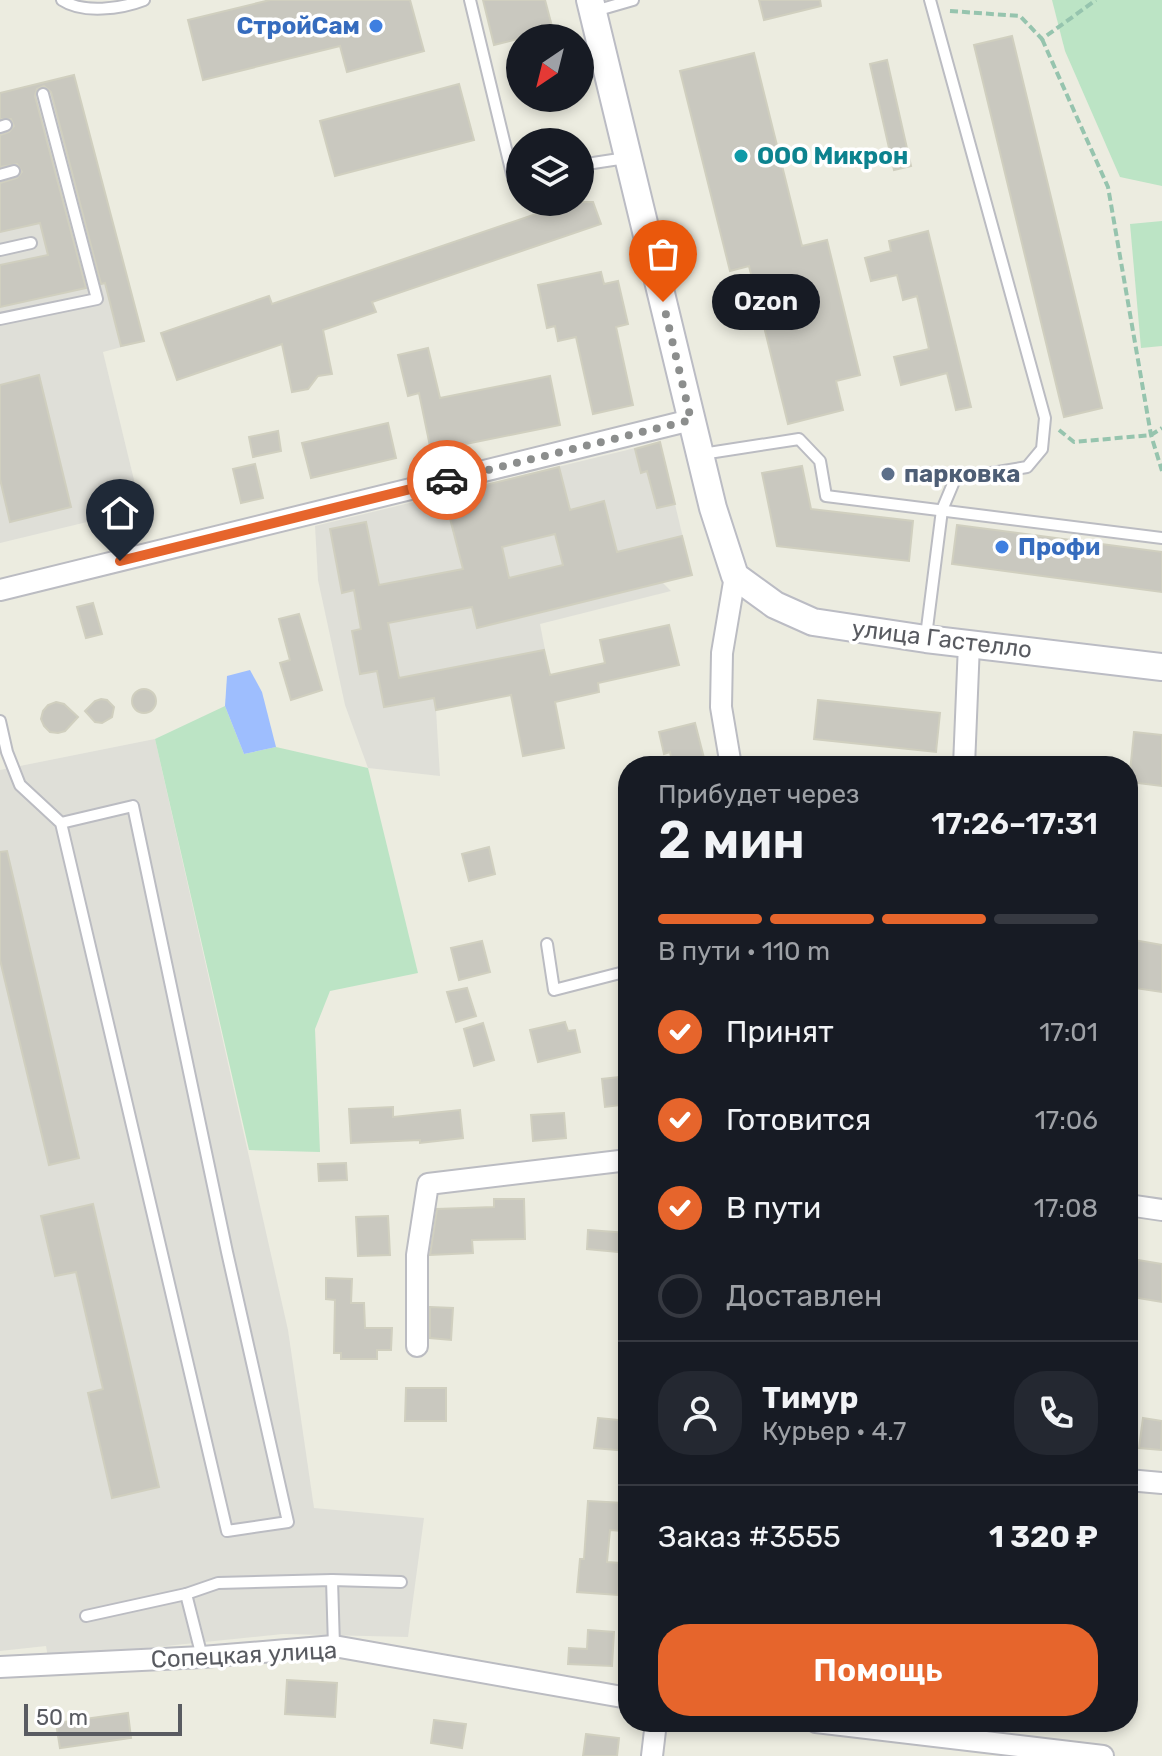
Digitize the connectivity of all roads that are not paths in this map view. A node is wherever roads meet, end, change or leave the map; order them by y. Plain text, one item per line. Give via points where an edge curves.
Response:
1 (62, 0) edge
2 (144, 0) edge
3 (470, 0) edge
4 (633, 0) edge
5 (932, 5) edge
6 (591, 6) edge
7 (43, 94) dead end
8 (506, 149) edge
9 (628, 158) junction
10 (594, 163) edge
11 (14, 171) dead end
12 (0, 175) edge
13 (31, 243) dead end
14 (0, 250) edge
15 (0, 319) edge
16 (691, 420) junction
17 (700, 454) junction
18 (942, 510) junction
19 (1162, 538) edge
20 (735, 576) junction
21 (0, 590) edge
22 (926, 639) junction
23 (969, 644) junction
24 (1162, 667) edge
25 (0, 721) edge
26 (729, 756) edge
27 (964, 756) edge
28 (61, 823) junction
29 (547, 944) dead end
30 (618, 974) edge
31 (618, 1161) edge
32 (1138, 1206) edge
33 (1162, 1210) edge
34 (417, 1346) dead end
35 (1138, 1481) edge
36 (1162, 1483) edge
37 (332, 1580) junction
38 (401, 1582) dead end
39 (186, 1594) junction
40 (86, 1616) dead end
41 (334, 1646) junction
42 (202, 1657) junction
43 (0, 1667) edge
44 (618, 1696) edge
45 (655, 1732) edge
46 (978, 1732) edge
47 (652, 1756) edge
48 (1101, 1756) edge

1 - 2 lane via 72,7 126,7
3 - 8 lane
4 - 6 lane
5 - 18 lane via 1045,418 1042,449 1027,467 955,479
6 - 9 main road
7 - 15 lane via 97,299
9 - 10 lane
9 - 16 main road
11 - 12 lane
13 - 14 lane
16 - 17 main road
16 - 21 street
17 - 18 lane via 799,439 820,461 826,496
17 - 20 main road
18 - 19 lane
18 - 22 lane
20 - 22 main road, улица Гастелло via 775,605 813,622
20 - 26 street via 722,653 721,707
22 - 23 main road, улица Гастелло
23 - 24 main road, улица Гастелло
23 - 27 street
25 - 28 lane via 20,785
28 - 28 lane via 227,1531 288,1522 133,806
29 - 30 lane via 554,990
31 - 34 street via 428,1184 417,1255
32 - 33 street
35 - 36 street
37 - 38 lane
37 - 39 lane via 218,1583
37 - 41 lane
39 - 40 lane
39 - 42 lane
41 - 42 street, Сопецкая улица
41 - 44 street, Сопецкая улица
42 - 43 street, Сопецкая улица
45 - 47 street
46 - 48 street

